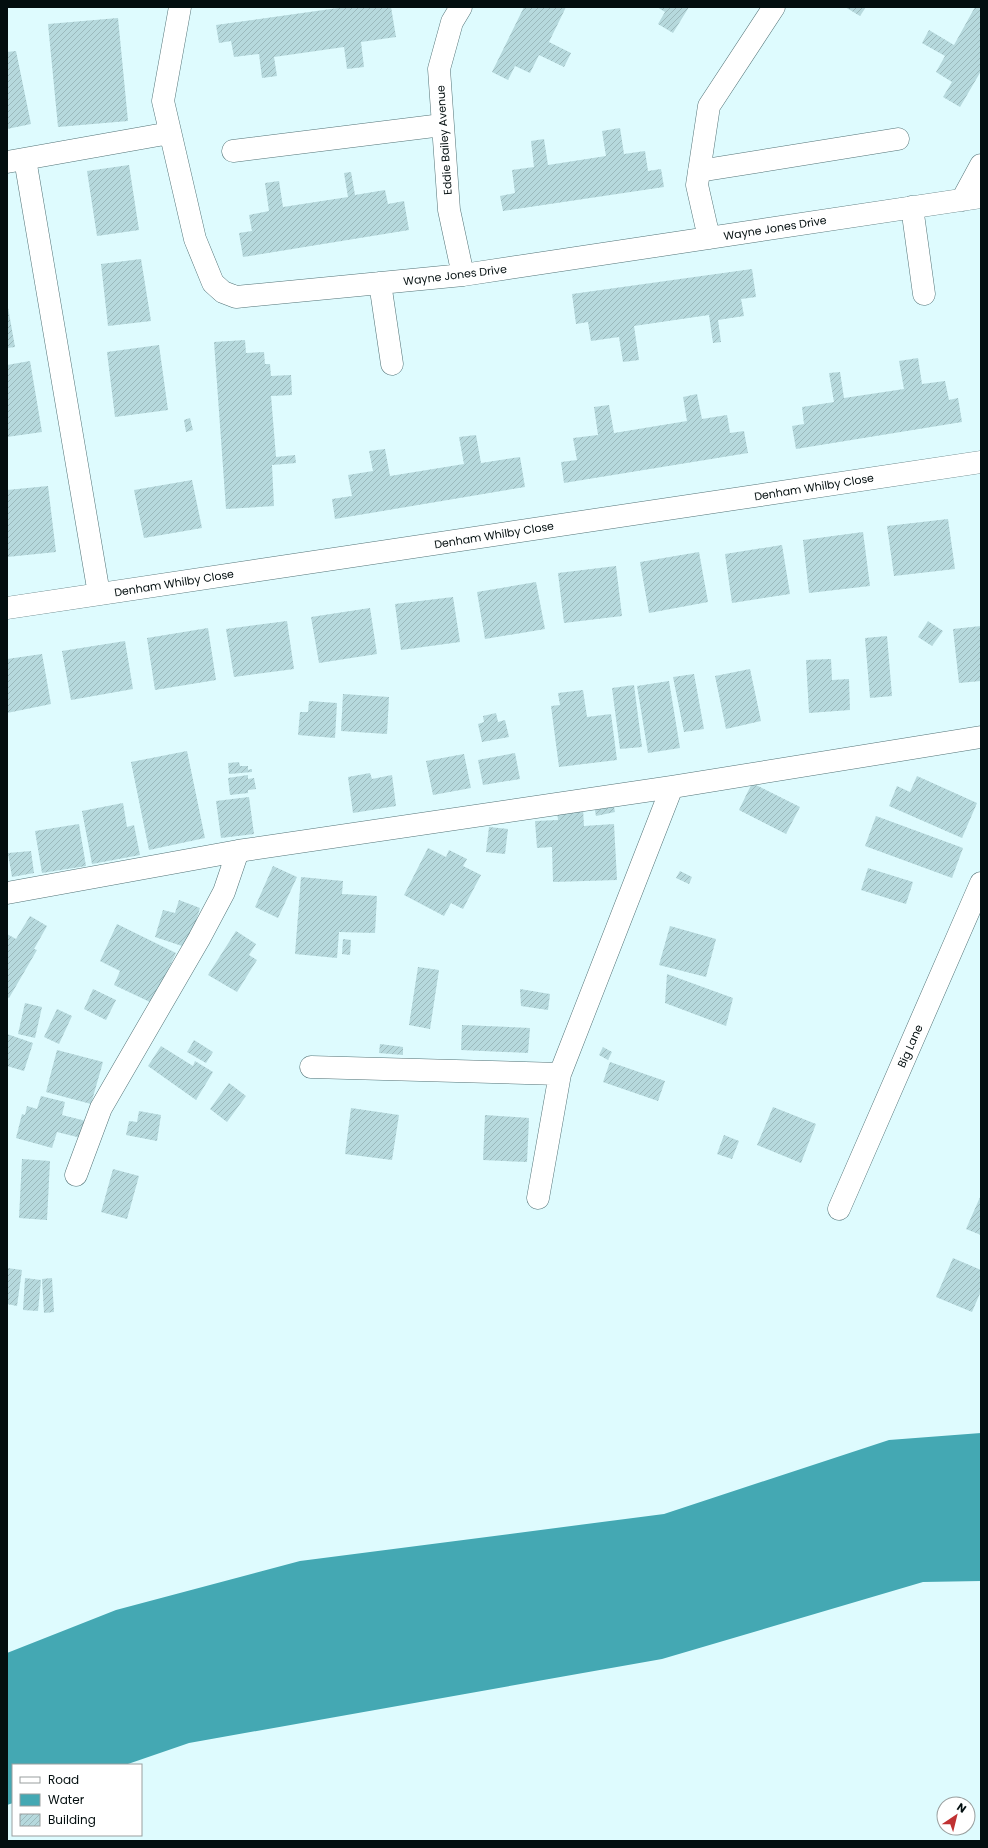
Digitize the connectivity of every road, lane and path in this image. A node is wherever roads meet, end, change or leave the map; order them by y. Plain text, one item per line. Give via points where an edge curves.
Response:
1 (180, 7) edge
2 (461, 7) edge
3 (774, 7) edge
4 (442, 125) junction
5 (170, 133) junction
6 (898, 140) dead end
7 (233, 151) dead end
8 (16, 160) edge
9 (981, 165) edge
10 (699, 171) junction
11 (971, 198) edge
12 (912, 207) junction
13 (708, 238) junction
14 (463, 275) junction
15 (380, 283) junction
16 (924, 294) dead end
17 (392, 364) dead end
18 (981, 462) edge
19 (99, 594) junction
20 (7, 608) edge
21 (981, 737) edge
22 (672, 787) junction
23 (238, 851) junction
24 (981, 883) edge
25 (7, 893) edge
26 (310, 1067) dead end
27 (560, 1074) junction
28 (76, 1175) dead end
29 (538, 1198) dead end
30 (839, 1209) dead end

1 - 5 street, Wayne Jones Drive via 163,101
2 - 4 street, Eddie Bailey Avenue via 452,22 439,69
3 - 10 street via 709,106
4 - 7 street
4 - 14 street, Eddie Bailey Avenue via 449,210
5 - 8 street
5 - 15 street, Wayne Jones Drive via 195,239 214,283 223,292 236,297
6 - 10 street
8 - 19 street
9 - 11 street
10 - 13 street via 697,185
11 - 12 street, Wayne Jones Drive
12 - 13 street, Wayne Jones Drive
12 - 16 street
13 - 14 street, Wayne Jones Drive
14 - 15 street, Wayne Jones Drive
15 - 17 street
18 - 19 street, Denham Whilby Close
19 - 20 street, Denham Whilby Close
21 - 22 street
22 - 23 street
22 - 27 street
23 - 25 street
23 - 28 street via 224,892 200,939 101,1108
24 - 30 street, Big Lane
26 - 27 street
27 - 29 street

